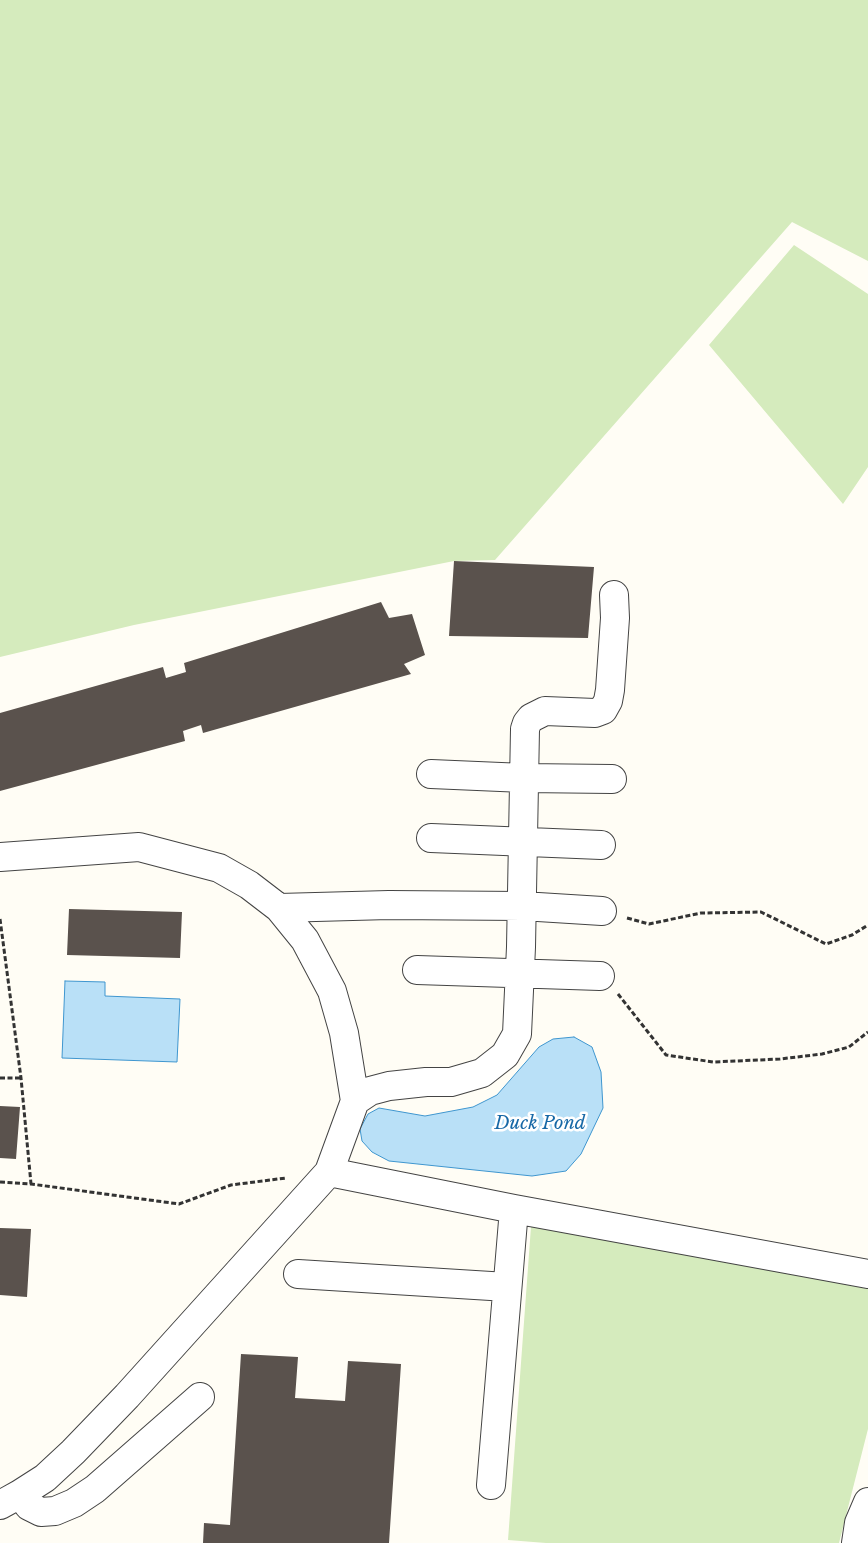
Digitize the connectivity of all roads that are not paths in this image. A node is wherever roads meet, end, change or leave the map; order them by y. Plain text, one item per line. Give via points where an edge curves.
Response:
1 (614, 595) dead end
2 (431, 774) dead end
3 (524, 778) junction
4 (612, 779) dead end
5 (432, 838) dead end
6 (523, 841) junction
7 (601, 845) dead end
8 (0, 857) edge
9 (522, 906) junction
10 (279, 908) junction
11 (602, 911) road end
12 (417, 970) dead end
13 (520, 972) junction
14 (600, 976) road end
15 (355, 1101) junction
16 (329, 1172) junction
17 (514, 1210) junction
18 (298, 1274) dead end
19 (868, 1274) edge
20 (507, 1287) junction
21 (200, 1396) dead end
22 (491, 1485) dead end
23 (10, 1500) edge
24 (868, 1502) edge
25 (856, 1543) edge

1 - 3 lane via 608,701 602,710 595,713 546,711 531,718 525,729
2 - 3 lane
3 - 4 lane
3 - 6 lane
5 - 6 lane
6 - 7 lane
6 - 9 lane
8 - 10 lane via 139,847 219,868
9 - 10 lane
9 - 11 lane
9 - 13 lane
10 - 15 lane via 305,940 332,991 344,1033
12 - 13 lane
13 - 14 lane
13 - 15 lane via 517,1034 506,1055 482,1073 451,1082 389,1086 370,1091
15 - 16 lane
16 - 17 lane
16 - 23 lane via 93,1431 45,1478
17 - 19 lane
17 - 20 lane
18 - 20 lane
20 - 22 lane
21 - 23 lane via 95,1489 74,1503 55,1511 41,1512
24 - 25 lane via 859,1523

